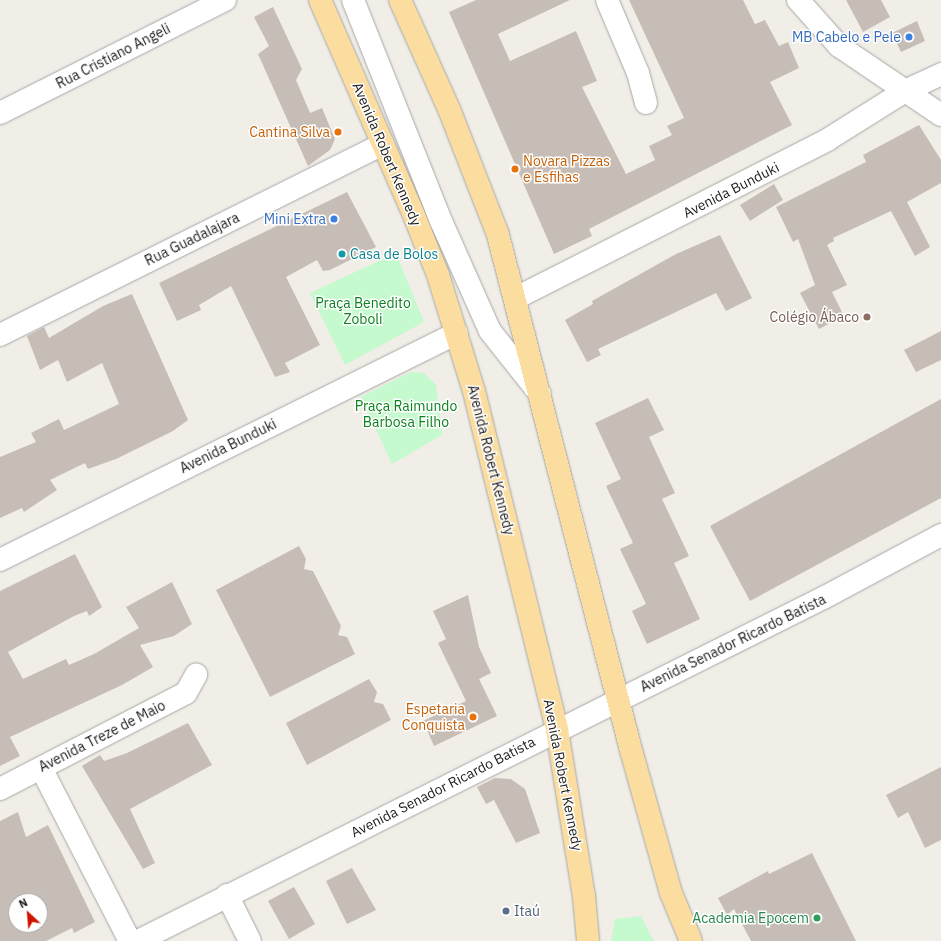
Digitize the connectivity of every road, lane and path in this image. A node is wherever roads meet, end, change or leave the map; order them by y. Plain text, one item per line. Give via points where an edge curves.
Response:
1 (225, 0) edge
2 (320, 0) edge
3 (353, 0) edge
4 (400, 0) edge
5 (607, 0) edge
6 (798, 0) edge
7 (198, 6) edge
8 (941, 74) edge
9 (905, 91) junction
10 (646, 102) dead end
11 (0, 113) edge
12 (941, 115) edge
13 (383, 144) junction
14 (516, 298) junction
15 (457, 333) junction
16 (0, 334) edge
17 (542, 397) junction
18 (941, 535) edge
19 (0, 560) edge
20 (196, 675) dead end
21 (620, 698) junction
22 (557, 730) junction
23 (41, 768) junction
24 (0, 789) edge
25 (227, 896) junction
26 (130, 941) edge
27 (138, 941) edge
28 (250, 941) edge
29 (588, 941) edge
30 (691, 941) edge

1 - 7 street, Rua Cristiano Angeli
2 - 13 main road, Avenida Robert Kennedy
3 - 17 street, Avenida Robert Kennedy via 441,221 490,331
4 - 14 main road, Avenida Robert Kennedy via 449,109 498,235
5 - 10 street via 638,73
6 - 9 street via 839,46
7 - 11 street, Rua Cristiano Angeli
8 - 9 street, Avenida Bunduki
9 - 12 street
9 - 14 street, Avenida Bunduki via 827,140
13 - 15 main road, Avenida Robert Kennedy via 438,275
13 - 16 street, Rua Guadalajara
14 - 17 main road, Avenida Robert Kennedy
15 - 19 street, Avenida Bunduki
15 - 22 main road, Avenida Robert Kennedy via 487,438
17 - 21 main road, Avenida Robert Kennedy
18 - 21 street, Avenida Senador Ricardo Batista
20 - 23 street, Avenida Treze de Maio via 186,693
21 - 22 street, Avenida Senador Ricardo Batista
21 - 30 main road, Avenida Robert Kennedy via 669,886
22 - 25 street, Avenida Senador Ricardo Batista
22 - 29 main road, Avenida Robert Kennedy via 583,888
23 - 24 street, Avenida Treze de Maio
23 - 26 street
25 - 27 street, Avenida Senador Ricardo Batista
25 - 28 street

